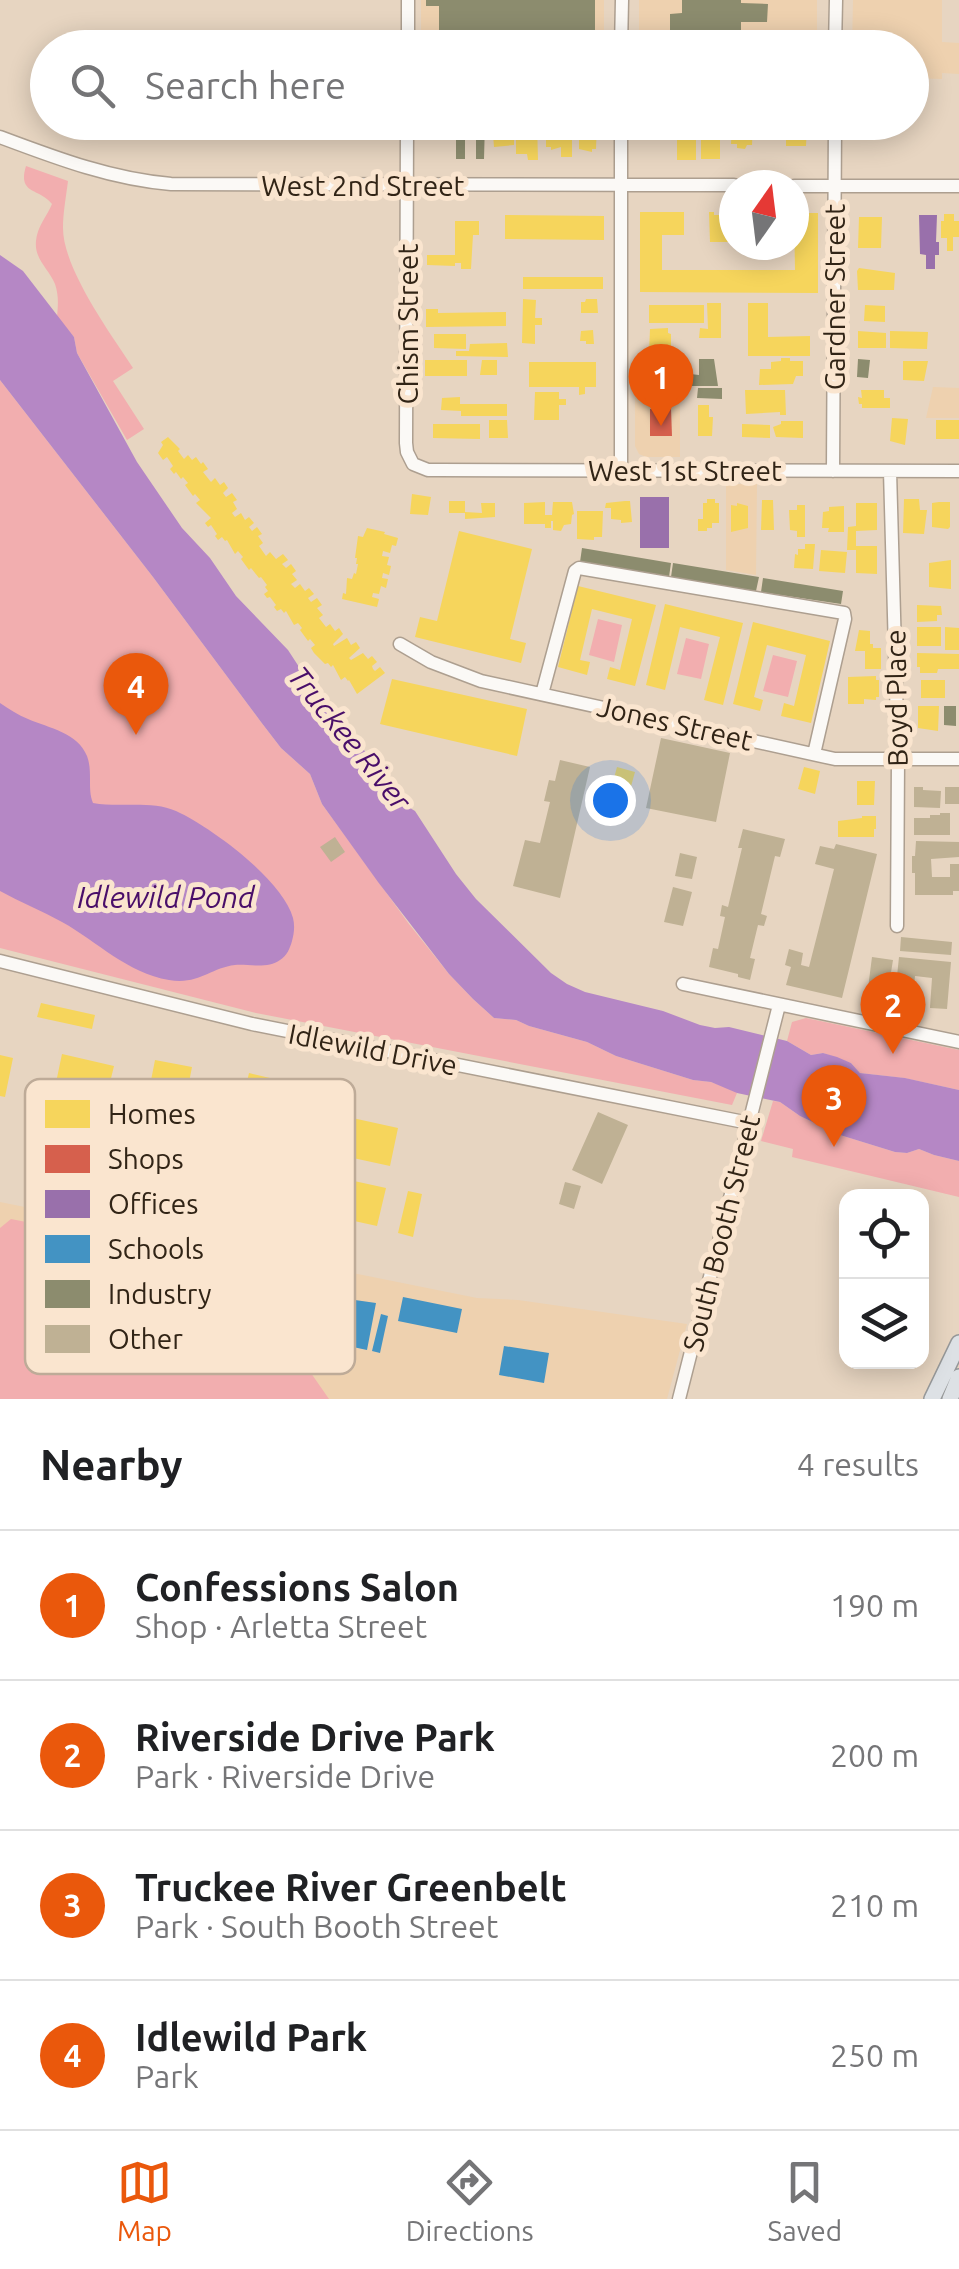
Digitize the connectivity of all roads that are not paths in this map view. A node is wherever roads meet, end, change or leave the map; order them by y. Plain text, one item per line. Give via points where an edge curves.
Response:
1 (408, 0) edge
2 (622, 0) edge
3 (836, 0) edge
4 (408, 30) edge
5 (621, 30) edge
6 (835, 30) edge
7 (0, 136) edge
8 (408, 140) edge
9 (621, 140) edge
10 (835, 140) edge
11 (408, 184) junction
12 (622, 185) junction
13 (719, 185) edge
14 (809, 186) edge
15 (834, 186) junction
16 (959, 186) edge
17 (413, 464) joint
18 (621, 470) junction
19 (833, 471) junction
20 (890, 471) junction
21 (959, 471) edge
22 (400, 644) dead end
23 (542, 694) junction
24 (814, 754) junction
25 (898, 760) junction
26 (959, 760) edge
27 (898, 926) dead end
28 (0, 961) edge
29 (683, 984) dead end
30 (778, 1012) junction
31 (959, 1042) edge
32 (750, 1117) junction
33 (959, 1342) edge
34 (959, 1377) edge
35 (678, 1399) edge
36 (932, 1399) edge
37 (950, 1399) edge

1 - 4 street
2 - 5 street
3 - 6 street
7 - 11 street, West 2nd Street via 148,182
8 - 11 street, Chism Street
9 - 12 street
10 - 15 street, Gardner Street
11 - 12 street, West 2nd Street
11 - 17 street, Chism Street via 406,443
12 - 13 street, West 2nd Street
12 - 18 street
14 - 15 street
15 - 16 street
15 - 19 street, Gardner Street
17 - 18 street, West 1st Street via 428,470
18 - 19 street, West 1st Street
19 - 20 street, West 1st Street
20 - 21 street, West 1st Street
20 - 25 street, Boyd Place
22 - 23 street, Jones Street via 457,673
23 - 24 street, Jones Street
23 - 24 street via 578,568 844,613
24 - 25 street, Jones Street
25 - 26 street, Jones Street
25 - 27 street, Boyd Place
28 - 32 street, Idlewild Drive via 224,1018
29 - 30 street
30 - 31 street
30 - 32 street, South Booth Street
32 - 35 street, South Booth Street
33 - 36 main road
34 - 37 main road

